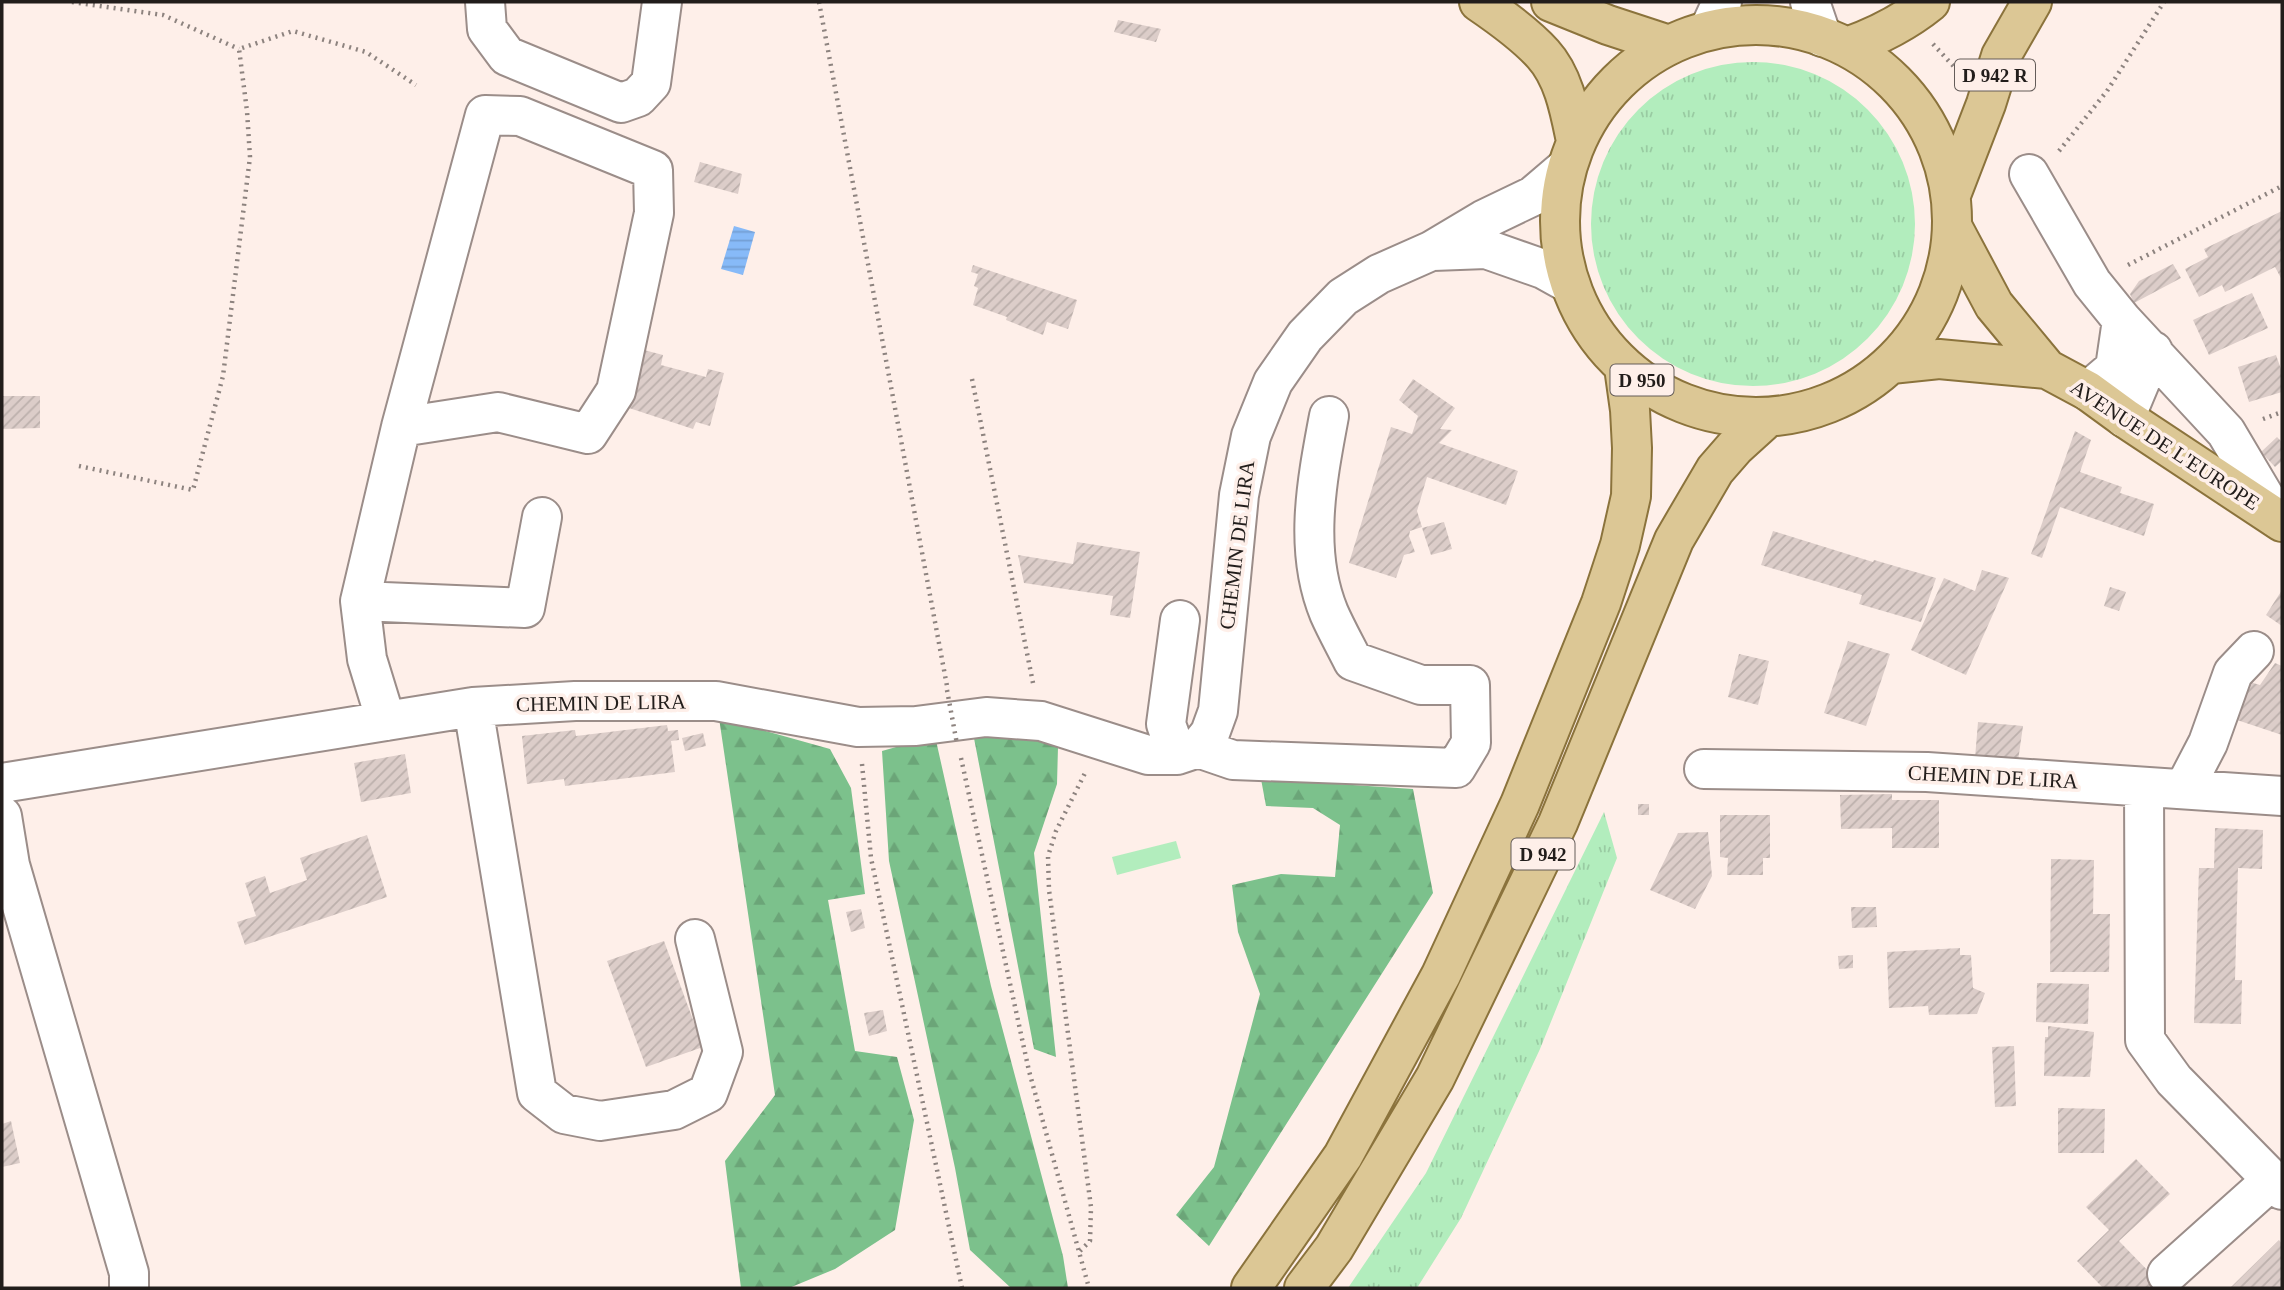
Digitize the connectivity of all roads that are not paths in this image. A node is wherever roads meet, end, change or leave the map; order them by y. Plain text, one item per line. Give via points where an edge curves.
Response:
1 (485, 2) edge
2 (662, 2) edge
3 (1479, 2) edge
4 (1551, 2) edge
5 (1930, 2) edge
6 (2032, 2) edge
7 (1716, 16) edge
8 (1826, 29) edge
9 (1669, 45) junction
10 (1572, 154) junction
11 (2034, 181) road end
12 (1952, 211) junction
13 (1431, 251) junction
14 (1570, 284) junction
15 (2122, 320) junction
16 (2153, 351) junction
17 (1891, 364) junction
18 (1624, 367) junction
19 (2047, 369) junction
20 (2088, 391) junction
21 (1329, 416) dead end
22 (1768, 417) junction
23 (2125, 418) junction
24 (401, 427) junction
25 (542, 517) dead end
26 (2279, 520) edge
27 (360, 601) junction
28 (1180, 620) dead end
29 (2254, 651) dead end
30 (473, 707) junction
31 (386, 722) junction
32 (1187, 751) junction
33 (1704, 769) dead end
34 (2, 783) edge
35 (2144, 787) junction
36 (2184, 789) junction
37 (2282, 796) edge
38 (2, 816) edge
39 (695, 939) dead end
40 (2277, 1185) edge
41 (2167, 1274) dead end
42 (129, 1288) edge
43 (1251, 1288) edge
44 (1304, 1288) edge

1 - 2 street via 487,29 508,56 621,103 638,97 650,83
3 - 10 main road, D 950 via 1544,55 1567,101
4 - 9 main road
5 - 8 main road via 1878,36
6 - 12 main road, D 942 R via 2001,56
7 - 8 main road, D 950 via 1747,26
7 - 9 main road, D 950
8 - 12 main road, D 950 via 1879,68 1927,124 1942,159
9 - 10 main road, D 950 via 1631,70 1600,102
10 - 13 street via 1533,196
10 - 14 main road, D 950 via 1560,206 1561,246
11 - 15 street via 2092,283
12 - 17 main road, D 950 via 1944,278 1923,324
12 - 19 main road, AVENUE DE L'EUROPE via 1972,268 1994,305
13 - 14 street via 1486,249
13 - 32 street, CHEMIN DE LIRA via 1379,274 1343,297 1305,336 1273,382 1251,436 1240,495 1218,711 1210,733
14 - 18 main road, D 950 via 1601,343
15 - 16 street
15 - 20 street via 2115,368
16 - 23 street
16 - 26 street via 2226,432
17 - 19 main road, AVENUE DE L'EUROPE via 1939,359
17 - 22 main road, D 950 via 1854,391 1813,409
18 - 22 main road, D 950 via 1656,390 1691,406 1729,415
18 - 43 main road, D 942 via 1632,449 1630,496 1620,545 1520,804 1441,975 1343,1156
19 - 20 main road, AVENUE DE L'EUROPE
20 - 23 main road, AVENUE DE L'EUROPE
21 - 32 street, CHEMIN DE LIRA via 1315,493 1315,557 1328,611 1353,661 1421,685 1470,685 1471,743 1456,768 1233,760
22 - 44 main road, D 942 via 1715,470 1674,541 1558,824 1435,1078 1334,1248
23 - 26 main road, AVENUE DE L'EUROPE
24 - 24 street via 498,412 588,433 616,391 654,213 653,170 520,116 485,115
24 - 27 street
25 - 27 street via 524,608
27 - 31 street via 367,659
28 - 32 street via 1166,724
29 - 36 street via 2233,673 2208,743
30 - 31 street, CHEMIN DE LIRA
30 - 32 street, CHEMIN DE LIRA via 716,701 858,727 916,726 986,717 1041,722 1148,755
30 - 39 street via 537,1093 564,1114 600,1121 674,1110 708,1093 723,1052
31 - 34 street, CHEMIN DE LIRA
33 - 35 street, CHEMIN DE LIRA via 1927,772
35 - 36 street, CHEMIN DE LIRA
35 - 40 street via 2145,1040 2174,1080
36 - 37 street, CHEMIN DE LIRA
38 - 42 street via 10,864 129,1273
40 - 41 street

